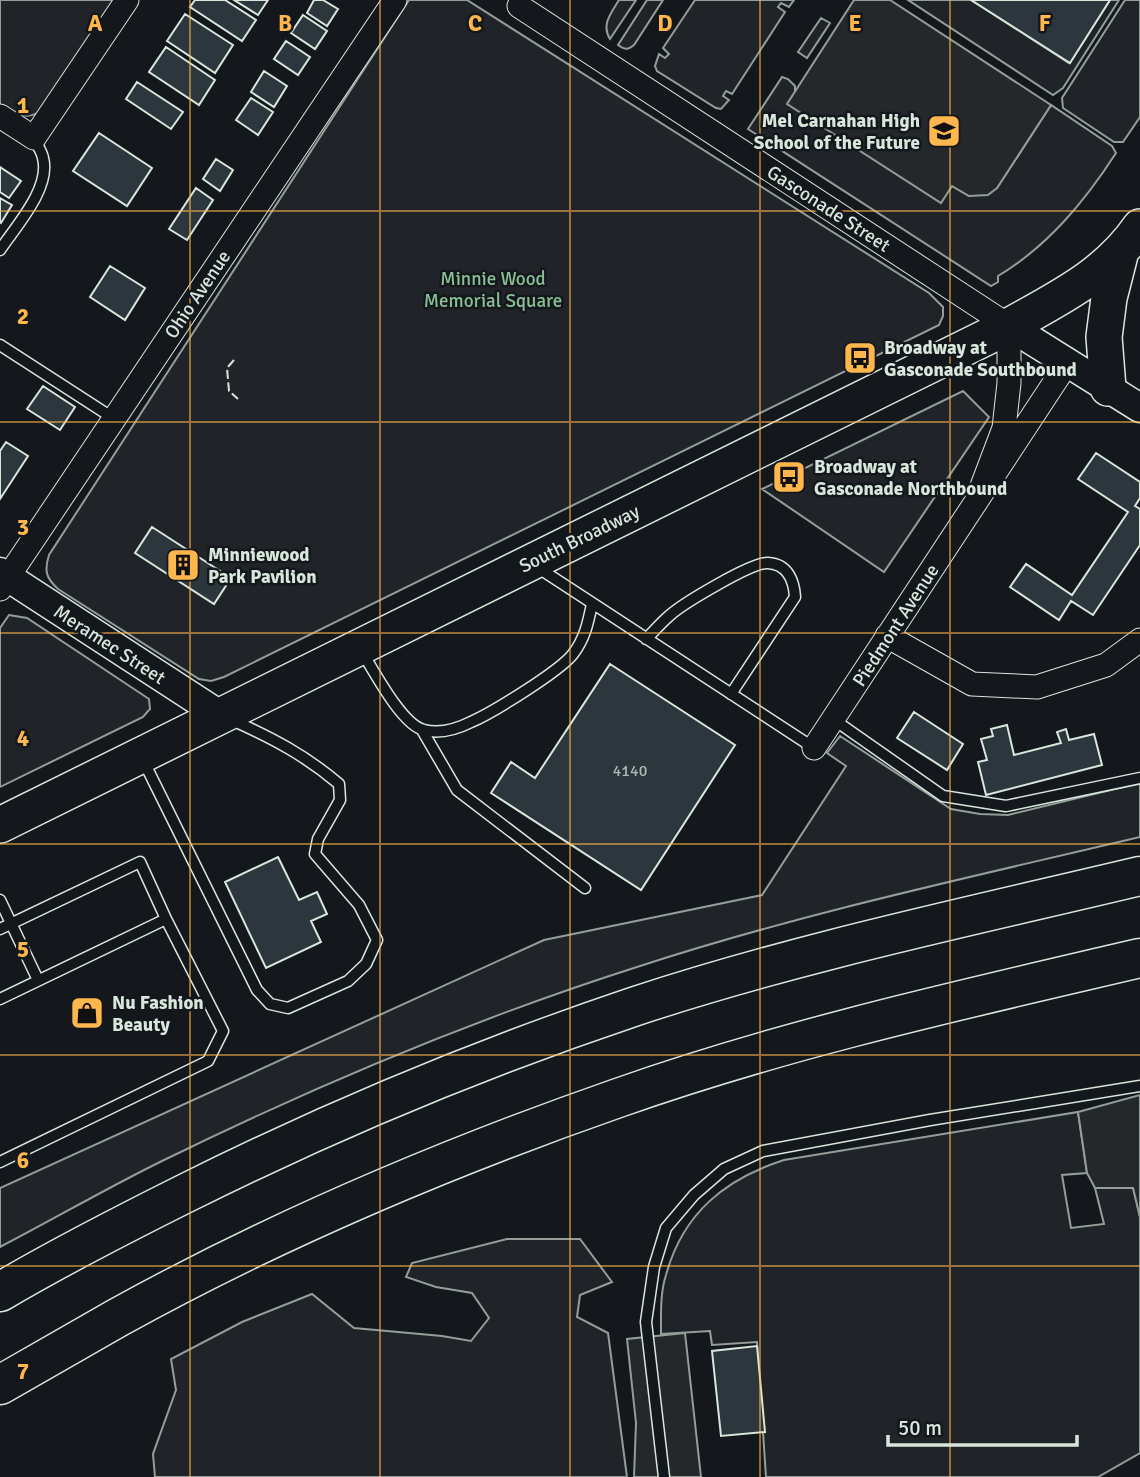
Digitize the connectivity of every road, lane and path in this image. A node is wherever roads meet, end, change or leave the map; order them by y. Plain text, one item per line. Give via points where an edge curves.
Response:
1 (127, 0) edge
2 (395, 0) edge
3 (519, 6) dead end
4 (0, 116) edge
5 (34, 138) junction
6 (1131, 239) edge
7 (0, 250) edge
8 (1009, 326) junction
9 (0, 345) edge
10 (1068, 362) junction
11 (1108, 388) junction
12 (1140, 408) edge
13 (113, 418) junction
14 (976, 502) junction
15 (529, 562) junction
16 (3, 580) edge
17 (592, 604) junction
18 (887, 636) junction
19 (646, 639) junction
20 (1140, 640) edge
21 (359, 646) junction
22 (731, 694) junction
23 (220, 715) junction
24 (833, 719) junction
25 (422, 730) junction
26 (814, 748) joint
27 (140, 755) junction
28 (1140, 778) edge
29 (0, 825) edge
30 (1140, 876) edge
31 (585, 888) dead end
32 (0, 900) edge
33 (166, 919) junction
34 (11, 923) junction
35 (0, 929) edge
36 (1140, 958) edge
37 (38, 981) junction
38 (0, 999) edge
39 (1140, 1086) edge
40 (0, 1162) edge
41 (0, 1292) edge
42 (0, 1385) edge
43 (664, 1477) edge

1 - 5 street
2 - 13 street, Ohio Avenue
3 - 8 street, Gasconade Street
4 - 5 street
5 - 7 lane via 43,159 41,188
6 - 8 main road, South Broadway via 1082,284
6 - 11 main road via 1109,298 1104,337
8 - 10 street, Gasconade Street
8 - 14 street, Piedmont Avenue via 1004,428
8 - 15 main road, South Broadway
9 - 13 lane
10 - 11 street, Gasconade Street
10 - 14 street, Piedmont Avenue
11 - 12 street, Gasconade Street
13 - 16 street, Ohio Avenue
14 - 18 street, Piedmont Avenue
15 - 17 lane
15 - 21 main road, South Broadway
16 - 23 street, Meramec Street
17 - 19 lane
17 - 25 lane via 584,638 571,657 549,674 472,722 449,730
18 - 20 street via 972,684 1037,687 1106,665
18 - 24 street, Piedmont Avenue
19 - 22 lane
19 - 22 lane via 670,614 748,569 764,562 783,568 793,580 795,597
21 - 23 main road, South Broadway
21 - 25 lane via 404,717
22 - 26 lane
23 - 27 main road, South Broadway
23 - 27 lane via 279,741 339,784 340,800 318,839 315,854 359,905 377,940 366,964 348,981 288,1008 270,1004 257,990
24 - 26 street, Piedmont Avenue
24 - 28 lane via 943,796 1006,806
25 - 31 lane via 457,790
27 - 29 main road, South Broadway
30 - 41 highway via 769,967 507,1052 254,1159
32 - 34 lane
33 - 34 lane via 140,862
33 - 37 lane
33 - 40 lane via 223,1031 208,1061
34 - 35 lane
34 - 37 lane
36 - 42 highway via 751,1055 490,1144 240,1254
37 - 38 lane
39 - 43 lane via 763,1151 723,1169 666,1228 654,1267 646,1322

